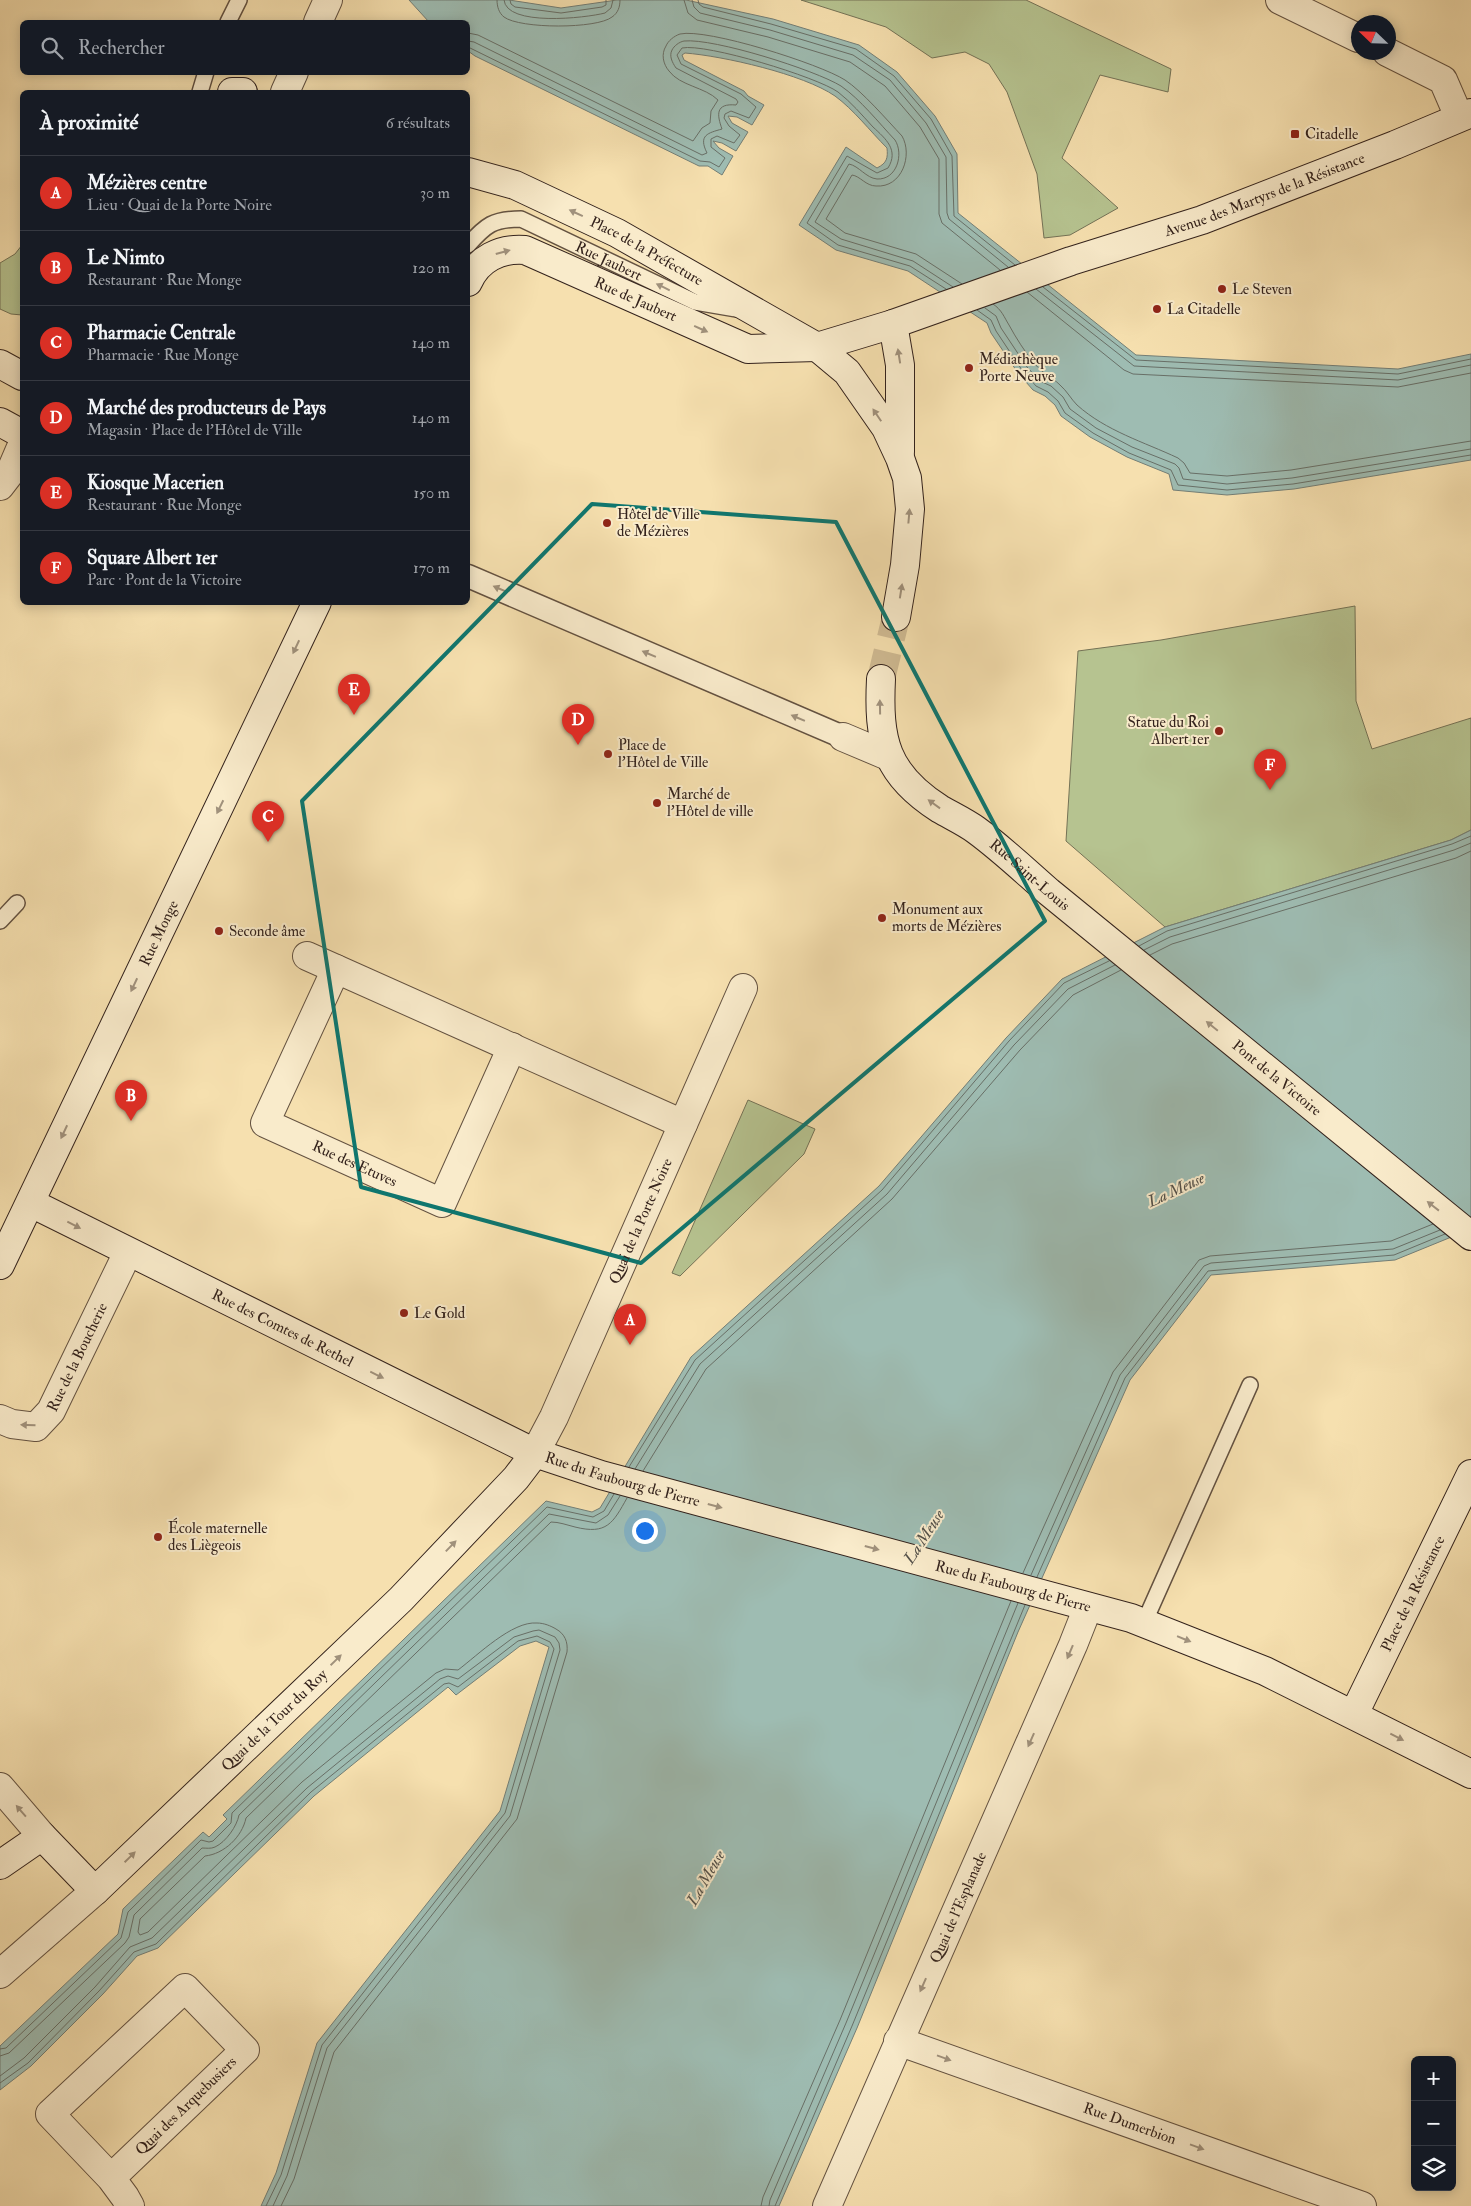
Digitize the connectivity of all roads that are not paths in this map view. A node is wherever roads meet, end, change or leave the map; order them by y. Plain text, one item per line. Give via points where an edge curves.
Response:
1 (239, 0) edge
2 (328, 0) edge
3 (1280, 0) edge
4 (229, 20) edge
5 (319, 20) edge
6 (1351, 35) edge
7 (1396, 56) edge
8 (205, 75) edge
9 (293, 75) edge
10 (201, 90) edge
11 (286, 90) edge
12 (1465, 115) edge
13 (470, 173) edge
14 (470, 243) edge
15 (470, 278) edge
16 (760, 312) junction
17 (893, 324) junction
18 (817, 346) junction
19 (0, 364) edge
20 (20, 375) edge
21 (0, 422) edge
22 (20, 433) edge
23 (20, 450) edge
24 (900, 458) junction
25 (0, 486) edge
26 (470, 577) edge
27 (316, 605) edge
28 (896, 617) tunnel mouth
29 (881, 679) tunnel mouth
30 (843, 737) joint
31 (885, 745) junction
32 (17, 903) dead end
33 (1083, 919) joint
34 (0, 922) edge
35 (307, 956) dead end
36 (336, 969) junction
37 (743, 988) dead end
38 (512, 1047) junction
39 (683, 1124) junction
40 (31, 1203) junction
41 (1471, 1236) edge
42 (128, 1252) junction
43 (0, 1265) edge
44 (1250, 1385) dead end
45 (0, 1419) edge
46 (535, 1453) junction
47 (1471, 1474) edge
48 (1088, 1607) junction
49 (1144, 1623) junction
50 (1354, 1714) junction
51 (1471, 1774) edge
52 (0, 1787) edge
53 (42, 1836) junction
54 (0, 1865) edge
55 (95, 1891) junction
56 (0, 1974) edge
57 (898, 2042) junction
58 (111, 2178) junction
59 (130, 2206) edge
60 (827, 2206) edge
61 (1362, 2206) edge

1 - 4 lane
2 - 5 main road
3 - 6 main road
7 - 12 main road via 1443,80
8 - 10 lane
9 - 11 main road
12 - 17 main road, Avenue des Martyrs de la Résistance via 1202,220 1056,266
16 -> 13 main road, Place de la Préfecture via 609,229 515,185
16 -> 14 lane, Rue Jaubert via 695,302 521,219 503,219 485,226
15 -> 18 main road, Rue de Jaubert via 477,266 499,252 525,250 748,349
16 - 18 main road, Place de la Préfecture
17 - 18 main road
24 -> 17 main road, Place de la Préfecture via 900,365
24 -> 18 main road, Place de la Préfecture via 886,428 854,382
19 - 20 main road
21 - 22 main road
23 - 25 main road
28 -> 24 main road, Place de la Préfecture via 910,509 907,478
30 -> 26 street
27 -> 40 main road, Rue Monge
31 -> 29 main road via 880,708
30 - 31 main road
33 -> 31 main road, Rue Saint-Louis via 976,830 920,794 901,776
32 - 34 lane
41 -> 33 main road, Pont de la Victoire
35 - 36 main road
36 - 38 main road
36 - 38 main road, Rue des Etuves via 265,1124 442,1203
37 - 39 main road, Quai de la Porte Noire
38 - 39 main road
39 - 46 main road, Quai de la Porte Noire via 554,1417
40 -> 42 main road, Rue des Comtes de Rethel
40 - 43 main road, Rue Monge
42 -> 45 main road, Rue de la Boucherie via 51,1411 36,1427
42 -> 46 main road, Rue des Comtes de Rethel
44 - 49 lane
46 -> 48 main road, Rue du Faubourg de Pierre via 601,1475
55 -> 46 main road, Quai de la Tour du Roy via 401,1599 516,1478
47 - 50 main road, Place de la Résistance
48 - 49 main road, Rue du Faubourg de Pierre
48 -> 57 main road, Quai de l'Esplanade
49 -> 50 main road, Rue du Faubourg de Pierre via 1265,1671
50 -> 51 main road, Rue du Faubourg de Pierre
53 -> 52 main road
53 - 54 main road
53 - 55 main road
55 - 56 main road, Quai de la Tour du Roy
57 - 60 main road, Quai de l'Esplanade
57 -> 61 main road, Rue Dumerbion
58 - 58 main road, Quai des Arquebusiers via 245,2050 185,1988 50,2114
58 - 59 main road

